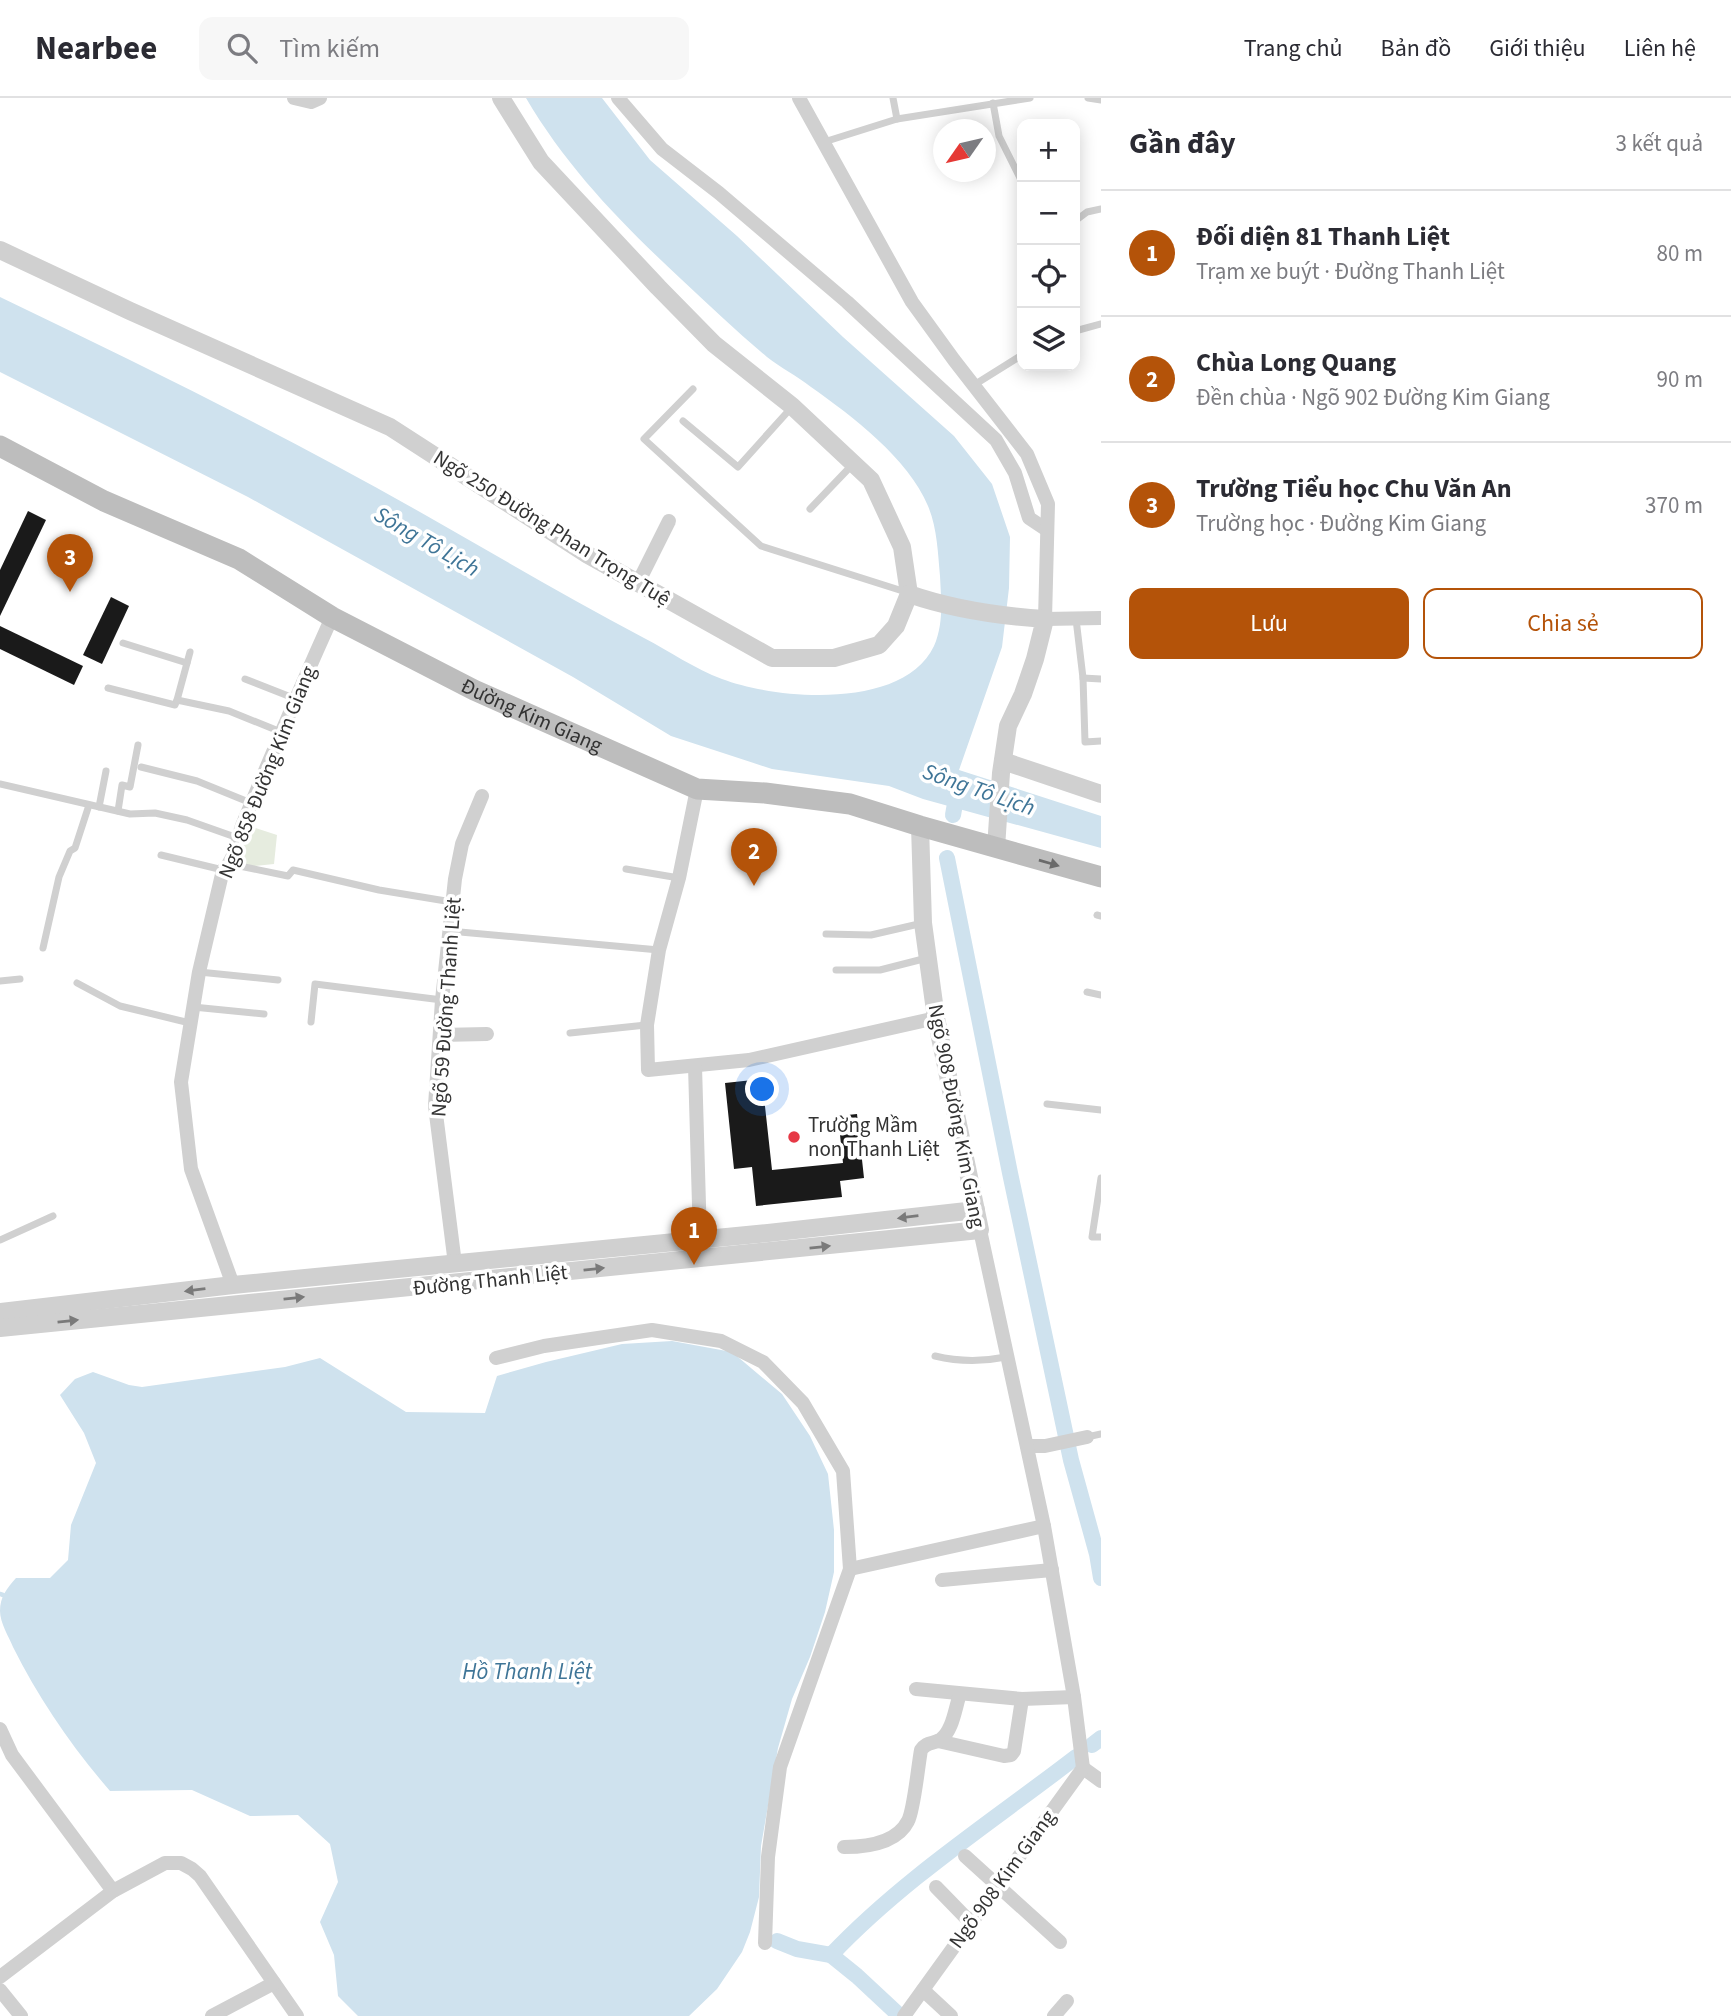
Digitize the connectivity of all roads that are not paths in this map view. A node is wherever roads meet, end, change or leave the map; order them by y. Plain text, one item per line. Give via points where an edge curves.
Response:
1 (294, 98) edge
2 (320, 98) edge
3 (500, 98) edge
4 (618, 98) edge
5 (799, 98) edge
6 (893, 98) edge
7 (1030, 98) edge
8 (1088, 98) edge
9 (1101, 100) edge
10 (993, 103) junction
11 (897, 119) junction
12 (824, 142) junction
13 (1017, 172) edge
14 (1101, 209) edge
15 (1080, 217) edge
16 (0, 250) edge
17 (1101, 324) edge
18 (1080, 330) edge
19 (1017, 358) edge
20 (974, 385) junction
21 (693, 389) dead end
22 (792, 407) junction
23 (683, 421) dead end
24 (0, 446) edge
25 (854, 464) junction
26 (810, 509) dead end
27 (669, 521) dead end
28 (1047, 530) junction
29 (638, 583) junction
30 (909, 594) junction
31 (332, 617) junction
32 (1101, 618) edge
33 (1045, 619) junction
34 (1076, 620) junction
35 (123, 643) dead end
36 (190, 652) dead end
37 (187, 663) junction
38 (1083, 678) junction
39 (245, 679) dead end
40 (1101, 679) edge
41 (108, 688) dead end
42 (296, 699) junction
43 (177, 700) junction
44 (281, 732) junction
45 (1101, 741) edge
46 (138, 745) dead end
47 (141, 767) dead end
48 (1002, 767) junction
49 (107, 771) dead end
50 (0, 784) edge
51 (696, 789) junction
52 (1101, 794) edge
53 (482, 796) dead end
54 (251, 803) junction
55 (89, 805) junction
56 (99, 807) junction
57 (118, 811) junction
58 (920, 826) junction
59 (238, 838) junction
60 (996, 848) junction
61 (161, 855) dead end
62 (227, 867) junction
63 (626, 869) dead end
64 (1101, 877) edge
65 (679, 878) junction
66 (452, 902) junction
67 (923, 923) junction
68 (449, 932) junction
69 (826, 934) dead end
70 (43, 948) dead end
71 (659, 950) junction
72 (928, 957) junction
73 (836, 970) dead end
74 (199, 972) junction
75 (20, 979) dead end
76 (278, 980) dead end
77 (0, 981) edge
78 (77, 983) dead end
79 (1087, 992) dead end
80 (1101, 995) edge
81 (442, 1000) junction
82 (192, 1007) junction
83 (264, 1014) dead end
84 (936, 1018) junction
85 (310, 1022) dead end
86 (190, 1023) junction
87 (646, 1026) junction
88 (570, 1033) dead end
89 (488, 1034) dead end
90 (440, 1035) junction
91 (695, 1066) junction
92 (1047, 1104) dead end
93 (1101, 1110) edge
94 (1101, 1178) edge
95 (976, 1210) junction
96 (53, 1216) dead end
97 (980, 1230) junction
98 (1101, 1237) edge
99 (0, 1240) edge
100 (701, 1240) junction
101 (455, 1264) junction
102 (233, 1285) junction
103 (0, 1312) edge
104 (0, 1328) edge
105 (935, 1356) dead end
106 (1006, 1357) junction
107 (496, 1358) dead end
108 (1094, 1435) edge
109 (1028, 1446) junction
110 (1044, 1526) junction
111 (850, 1569) junction
112 (1052, 1570) junction
113 (942, 1580) dead end
114 (916, 1689) dead end
115 (960, 1694) junction
116 (1074, 1697) junction
117 (1022, 1699) junction
118 (0, 1729) edge
119 (938, 1741) junction
120 (1083, 1768) junction
121 (1101, 1781) edge
122 (844, 1847) dead end
123 (965, 1856) dead end
124 (997, 1886) junction
125 (936, 1887) dead end
126 (113, 1891) junction
127 (971, 1923) junction
128 (1060, 1942) dead end
129 (765, 1943) dead end
130 (0, 1977) edge
131 (274, 1983) junction
132 (0, 1990) edge
133 (923, 1990) junction
134 (1067, 2001) dead end
135 (21, 2016) edge
136 (212, 2016) edge
137 (297, 2016) edge
138 (904, 2016) edge
139 (951, 2016) edge
140 (1054, 2016) edge

1 - 2 street via 311,102
3 - 22 street via 541,162 658,287 714,344
4 - 28 street via 662,149 847,302 996,440 1015,473 1029,517
5 - 12 street
6 - 11 lane
7 - 10 lane
8 - 9 lane
10 - 11 lane
10 - 13 lane via 999,136
11 - 12 lane
12 - 20 street via 912,302
14 - 15 lane
16 - 29 street, Ngõ 250 Đường Phan Trọng Tuệ via 390,427
17 - 18 lane
19 - 20 lane
20 - 28 street via 1027,454 1048,505
21 - 30 lane via 644,439 761,546
22 - 23 lane via 738,467
22 - 25 street
24 - 31 main road, Đường Kim Giang via 104,501 239,559
25 - 26 lane
25 - 30 street via 871,480 902,547
27 - 29 street
28 - 33 street
29 - 30 street, Ngõ 250 Đường Phan Trọng Tuệ via 772,658 834,658 879,645 896,625
30 - 33 street via 936,603
31 - 42 street, Ngõ 858 Đường Kim Giang
31 - 51 main road, Đường Kim Giang via 474,690
32 - 34 street
33 - 34 street
33 - 48 street via 1023,694 1008,726
34 - 38 lane
35 - 37 lane
36 - 37 lane
37 - 43 lane
38 - 40 lane
38 - 45 lane via 1084,742
39 - 42 lane
41 - 43 lane via 175,705
42 - 44 street, Ngõ 858 Đường Kim Giang
43 - 44 lane via 229,711
44 - 54 street, Ngõ 858 Đường Kim Giang
46 - 57 lane via 131,787 122,785
47 - 54 lane via 197,781
48 - 52 street
48 - 60 street
49 - 56 lane
50 - 55 lane
51 - 58 main road, Đường Kim Giang via 850,804
51 - 65 street
53 - 66 street, Ngõ 59 Đường Thanh Liệt via 462,844
54 - 59 street, Ngõ 858 Đường Kim Giang
55 - 56 lane
55 - 70 lane via 75,848 59,877
56 - 57 lane
57 - 59 lane via 155,813
58 - 60 main road, Đường Kim Giang
58 - 67 street, Ngõ 908 Đường Kim Giang
59 - 62 street, Ngõ 858 Đường Kim Giang
60 -> 64 main road, Đường Kim Giang
61 - 62 lane
62 - 66 lane via 288,876 293,870
62 - 74 street, Ngõ 858 Đường Kim Giang
63 - 65 lane
65 - 71 street
66 - 68 street, Ngõ 59 Đường Thanh Liệt
67 - 69 lane via 871,935
67 - 72 street, Ngõ 908 Đường Kim Giang
68 - 71 lane
68 - 81 street, Ngõ 59 Đường Thanh Liệt
71 - 87 street
72 - 73 lane via 880,970
72 - 84 street, Ngõ 908 Đường Kim Giang
74 - 76 lane
74 - 82 street, Ngõ 858 Đường Kim Giang
75 - 77 lane
78 - 86 lane via 120,1006
79 - 80 lane
81 - 85 lane via 316,984
81 - 90 street, Ngõ 59 Đường Thanh Liệt
82 - 83 lane
82 - 86 street, Ngõ 858 Đường Kim Giang
84 - 91 street via 749,1060
84 - 95 street, Ngõ 908 Đường Kim Giang
86 - 102 street, Ngõ 858 Đường Kim Giang via 181,1082 191,1169
87 - 88 lane
87 - 91 street via 648,1070
89 - 90 street
90 - 101 street, Ngõ 59 Đường Thanh Liệt via 435,1106
91 - 100 street
92 - 93 lane
94 - 98 lane via 1092,1237
95 - 97 street, Ngõ 908 Đường Kim Giang
95 -> 100 street, Đường Thanh Liệt
96 - 99 lane
104 -> 97 street, Đường Thanh Liệt
97 - 106 street, Ngõ 908 Đường Kim Giang
100 - 101 street, Đường Thanh Liệt
101 - 102 street, Đường Thanh Liệt
102 -> 103 street, Đường Thanh Liệt
105 - 106 lane via 968,1362
106 - 109 street, Ngõ 908 Đường Kim Giang
107 - 111 street via 652,1330 721,1341 763,1362 803,1403 843,1471
108 - 109 street
109 - 110 street, Ngõ 908 Đường Kim Giang
110 - 111 street
110 - 112 street
111 - 129 street via 780,1767 768,1857
112 - 113 street
112 - 116 street
114 - 115 street
115 - 117 street
115 - 119 street via 949,1729
116 - 117 street
116 - 120 street
117 - 119 street via 1011,1755
118 - 126 street via 12,1755
119 - 122 street via 921,1750 909,1820 900,1831 873,1845
120 - 121 street
120 - 124 street, Ngõ 908 Kim Giang
123 - 124 street
124 - 127 street, Ngõ 908 Kim Giang
124 - 128 street
125 - 127 street
126 - 130 street
126 - 131 street via 165,1863 192,1869
127 - 133 street, Ngõ 908 Kim Giang
131 - 136 street
131 - 137 street
132 - 135 street
133 - 138 street, Ngõ 908 Kim Giang
133 - 139 street
134 - 140 street

